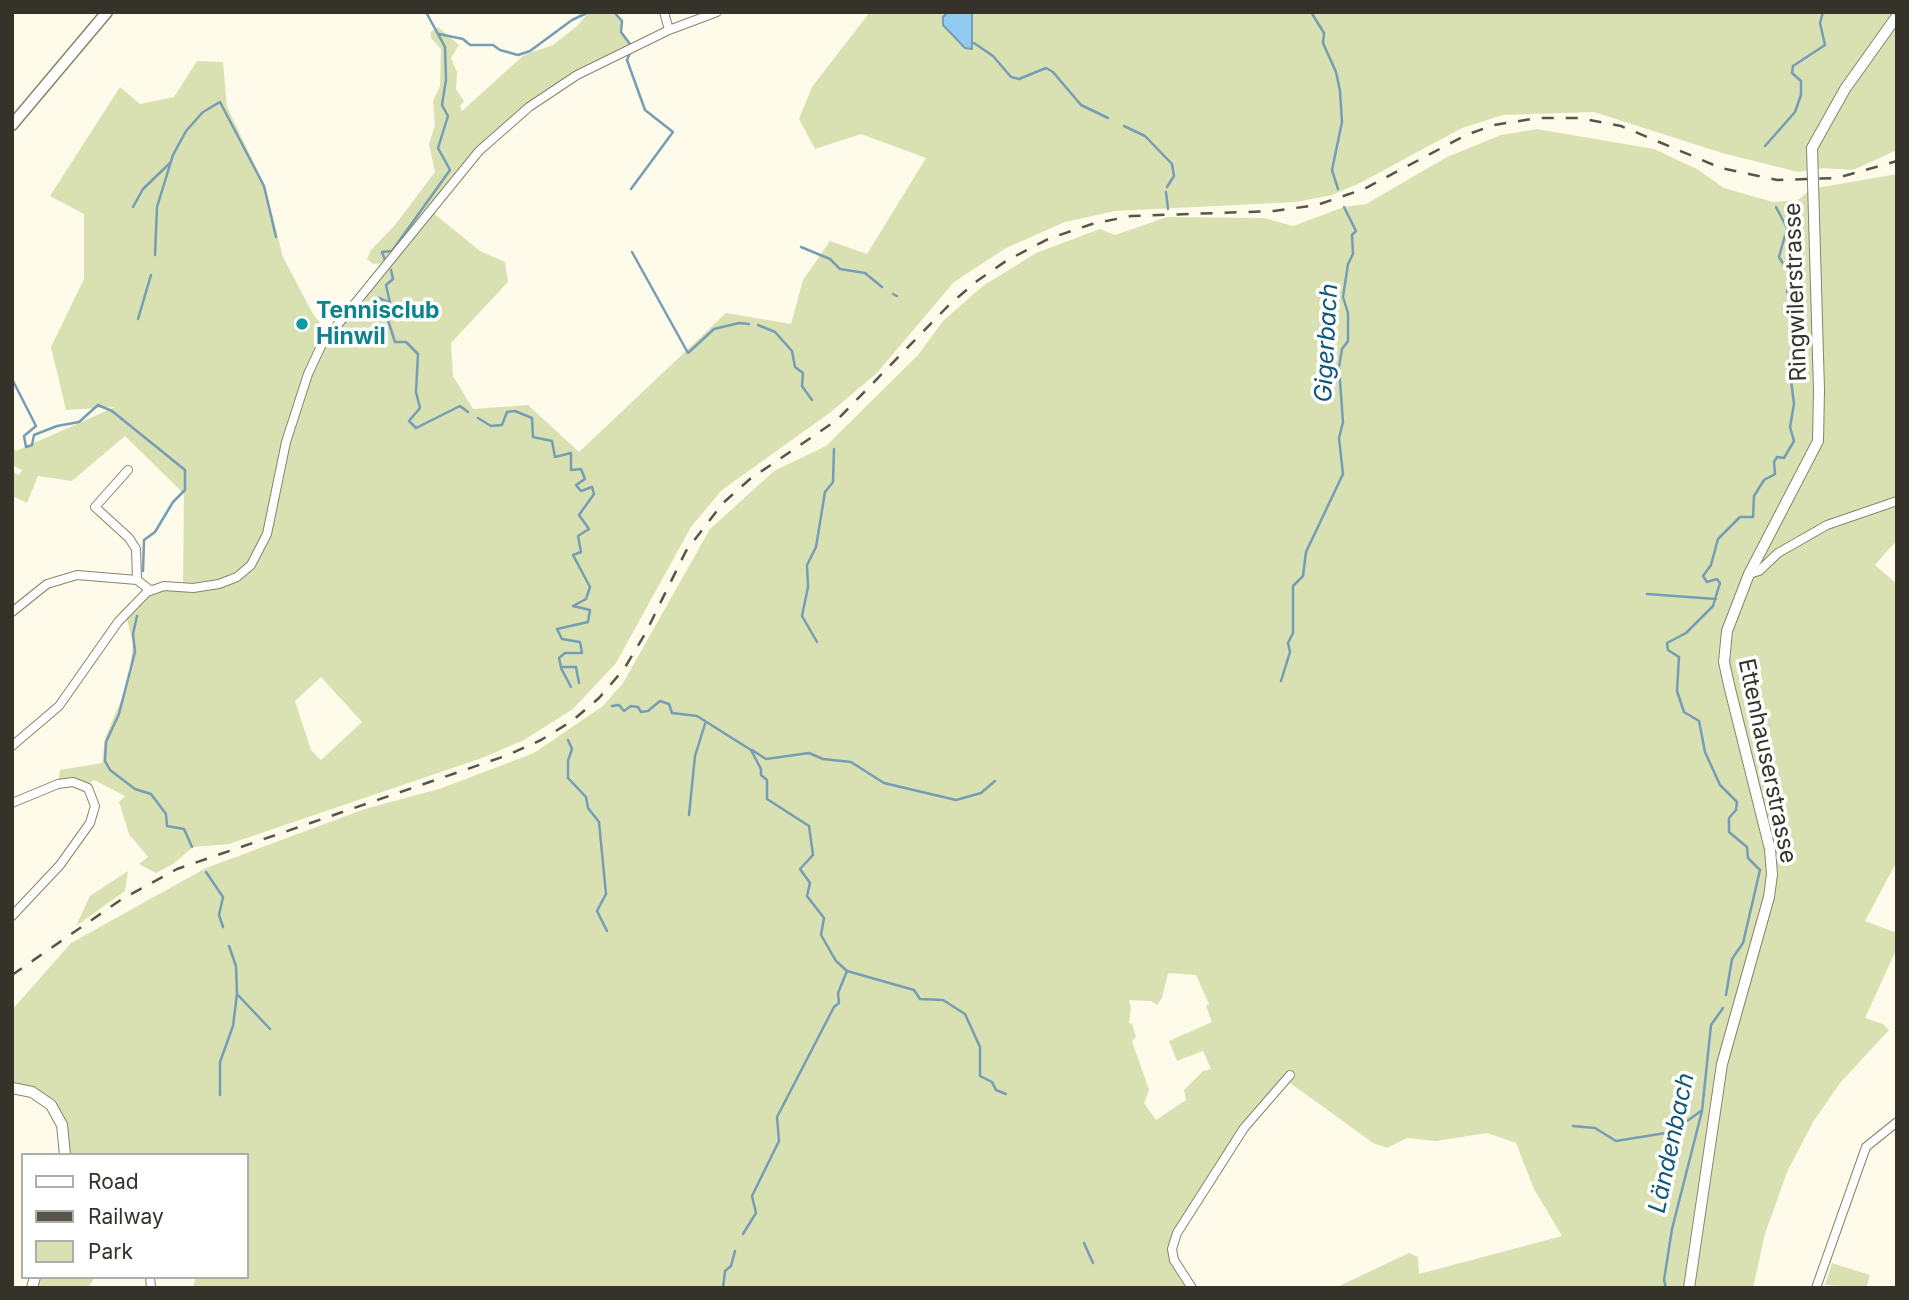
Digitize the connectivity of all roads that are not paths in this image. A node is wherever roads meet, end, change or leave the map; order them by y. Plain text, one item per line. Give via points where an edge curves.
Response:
1 (107, 12) edge
2 (664, 12) edge
3 (718, 12) edge
4 (1897, 16) edge
5 (668, 30) junction
6 (12, 125) edge
7 (128, 470) dead end
8 (1897, 501) edge
9 (1749, 574) junction
10 (137, 580) junction
11 (150, 590) junction
12 (12, 612) edge
13 (12, 746) edge
14 (12, 803) edge
15 (12, 915) edge
16 (1290, 1075) dead end
17 (12, 1088) edge
18 (1897, 1122) edge
19 (65, 1153) edge
20 (1192, 1288) edge
21 (1689, 1288) edge
22 (1816, 1288) edge

1 - 6 main road
2 - 5 street
3 - 5 street
4 - 9 street, Ringwilerstrasse via 1839,98 1812,148 1818,440
5 - 11 street via 552,89 479,151 322,344 282,457 268,529 241,575 224,583
7 - 10 street via 95,507 136,549
8 - 9 street via 1827,524
9 - 21 street, Ettenhauserstrasse via 1727,631 1724,662 1770,849 1772,874 1722,1065
10 - 11 street
10 - 12 street via 91,574 62,578
11 - 13 street via 118,622 59,706
14 - 15 street via 73,782 88,788 95,806 90,823 67,855
16 - 20 street via 1244,1128 1173,1241 1174,1260
17 - 19 street via 36,1094 54,1109 64,1130
18 - 22 street via 1866,1147

